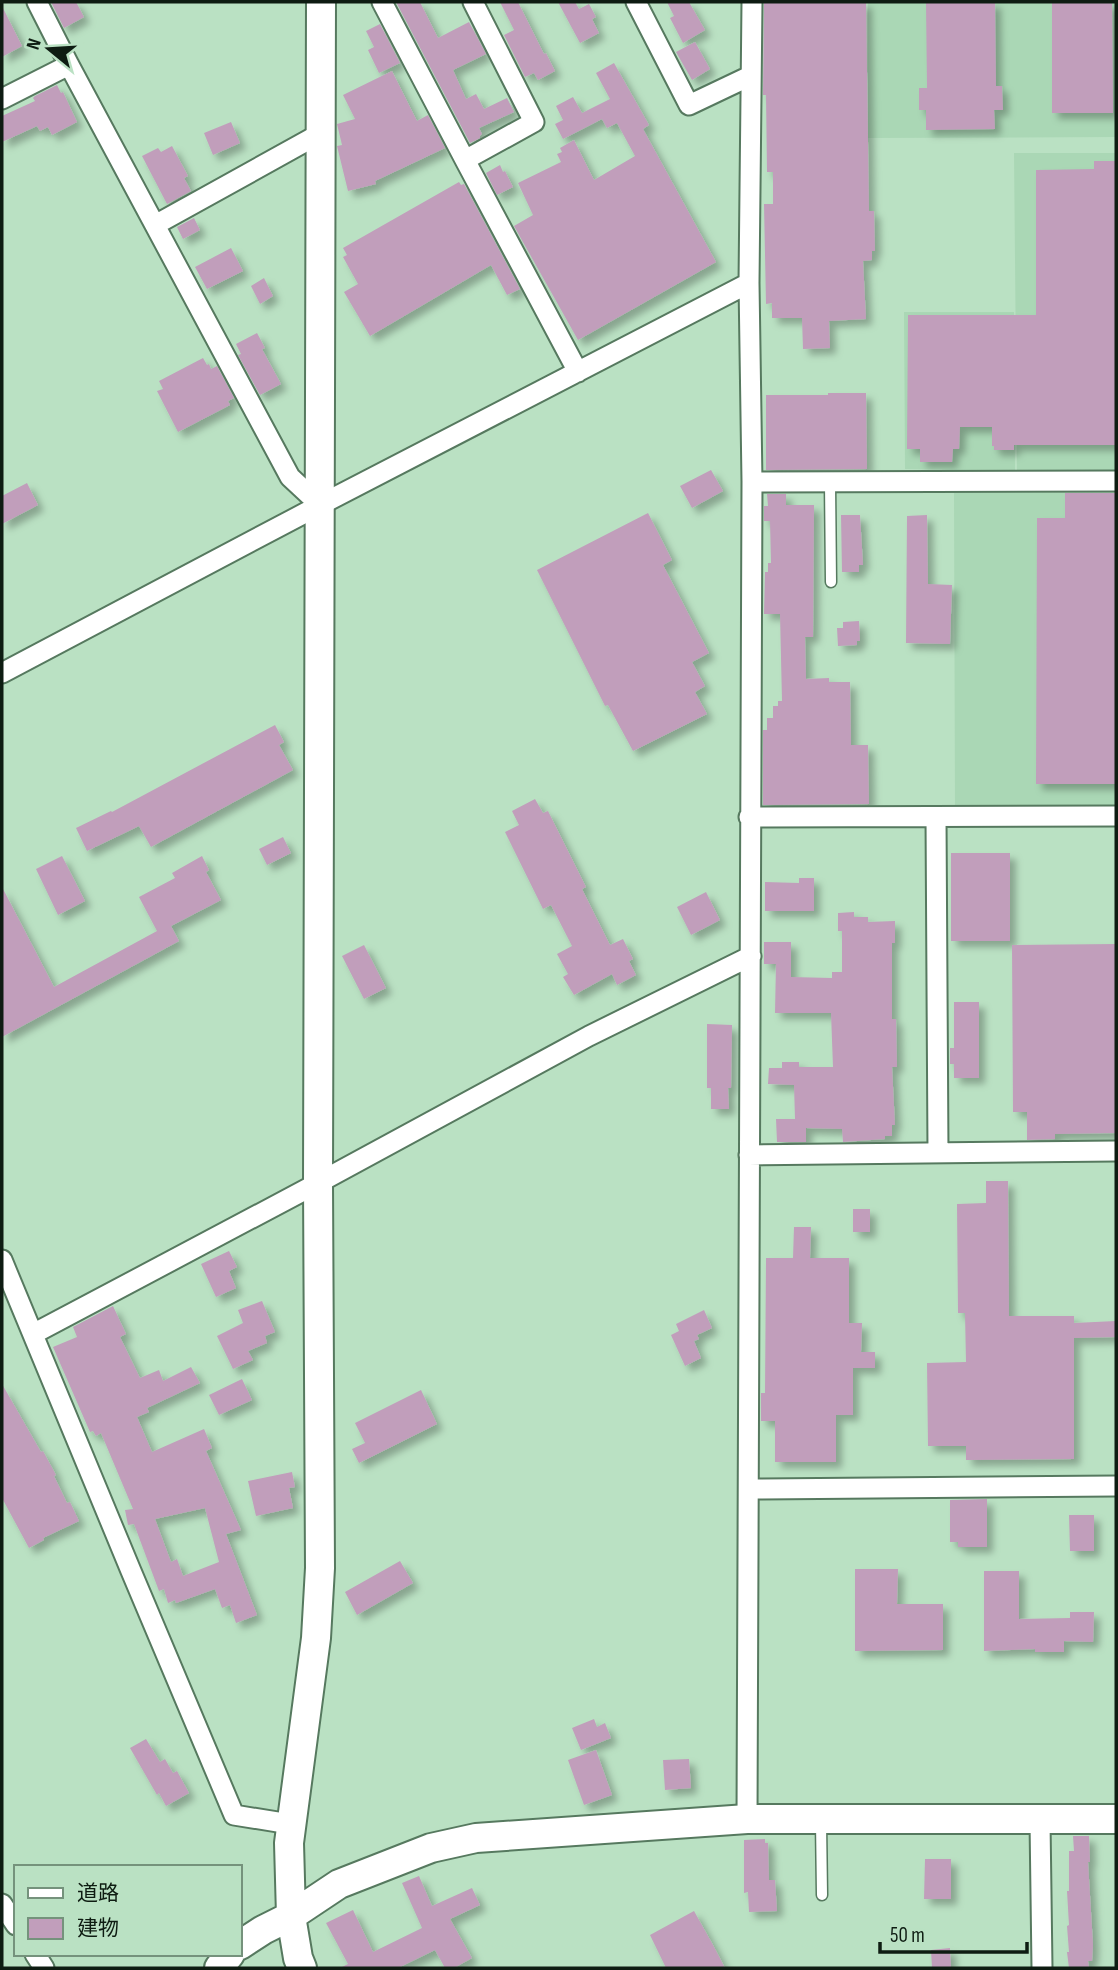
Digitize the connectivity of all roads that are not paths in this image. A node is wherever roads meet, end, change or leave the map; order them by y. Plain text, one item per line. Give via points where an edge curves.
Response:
1 (37, 2) edge
2 (321, 2) edge
3 (382, 2) edge
4 (473, 2) edge
5 (636, 2) edge
6 (751, 3) edge
7 (69, 65) junction
8 (750, 76) junction
9 (2, 99) edge
10 (321, 133) junction
11 (465, 160) junction
12 (155, 225) junction
13 (749, 283) junction
14 (578, 372) junction
15 (1116, 481) edge
16 (752, 482) junction
17 (830, 483) junction
18 (320, 505) junction
19 (831, 582) dead end
20 (2, 673) edge
21 (1116, 816) edge
22 (749, 817) junction
23 (936, 817) junction
24 (751, 957) junction
25 (1116, 1151) edge
26 (938, 1153) junction
27 (749, 1155) junction
28 (318, 1182) junction
29 (2, 1260) edge
30 (33, 1334) junction
31 (1116, 1486) edge
32 (749, 1489) junction
33 (747, 1819) junction
34 (821, 1819) junction
35 (1116, 1819) edge
36 (1040, 1821) junction
37 (290, 1834) junction
38 (339, 1884) junction
39 (821, 1895) dead end
40 (2, 1904) edge
41 (291, 1916) junction
42 (14, 1922) edge
43 (242, 1944) edge
44 (302, 1968) edge
45 (1042, 1968) edge

1 - 7 street
2 - 10 street
3 - 11 street
4 - 11 street via 534,122
5 - 8 street via 689,105
6 - 8 street
7 - 9 street
7 - 12 street
8 - 13 street
10 - 12 street
10 - 18 street
11 - 14 street
12 - 18 street via 289,477
13 - 14 street
13 - 16 street
14 - 18 street
15 - 17 street
16 - 17 street
16 - 22 street
17 - 19 lane
18 - 20 street
18 - 28 street
21 - 23 street
22 - 23 street
22 - 24 street
23 - 26 street
24 - 27 street
24 - 28 street via 589,1036
25 - 26 street
26 - 27 street
27 - 32 street
28 - 30 street
28 - 37 street via 320,1569 316,1638
29 - 30 street
30 - 37 street via 234,1815
31 - 32 street
32 - 33 street
33 - 34 street
33 - 38 street via 476,1838 431,1848
34 - 36 street
34 - 39 lane
35 - 36 street
36 - 45 street
37 - 38 street via 301,1863 317,1877
37 - 41 street
38 - 41 street
40 - 42 street
41 - 43 street
41 - 44 street

